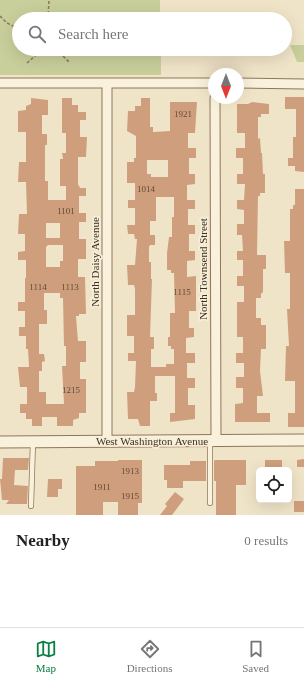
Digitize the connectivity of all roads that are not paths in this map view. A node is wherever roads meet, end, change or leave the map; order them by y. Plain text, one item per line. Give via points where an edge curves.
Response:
1 (0, 83) edge
2 (107, 83) junction
3 (208, 83) edge
4 (244, 83) edge
5 (304, 84) edge
6 (215, 104) edge
7 (213, 440) junction
8 (304, 440) edge
9 (33, 441) junction
10 (107, 441) junction
11 (0, 442) edge
12 (210, 503) dead end
13 (31, 506) dead end

1 - 2 street
2 - 3 street
2 - 10 street, North Daisy Avenue
4 - 5 street
6 - 7 street, North Townsend Street
7 - 8 street, West Washington Avenue
7 - 10 street, West Washington Avenue
7 - 12 lane
9 - 10 street, West Washington Avenue
9 - 11 street, West Washington Avenue
9 - 13 lane

